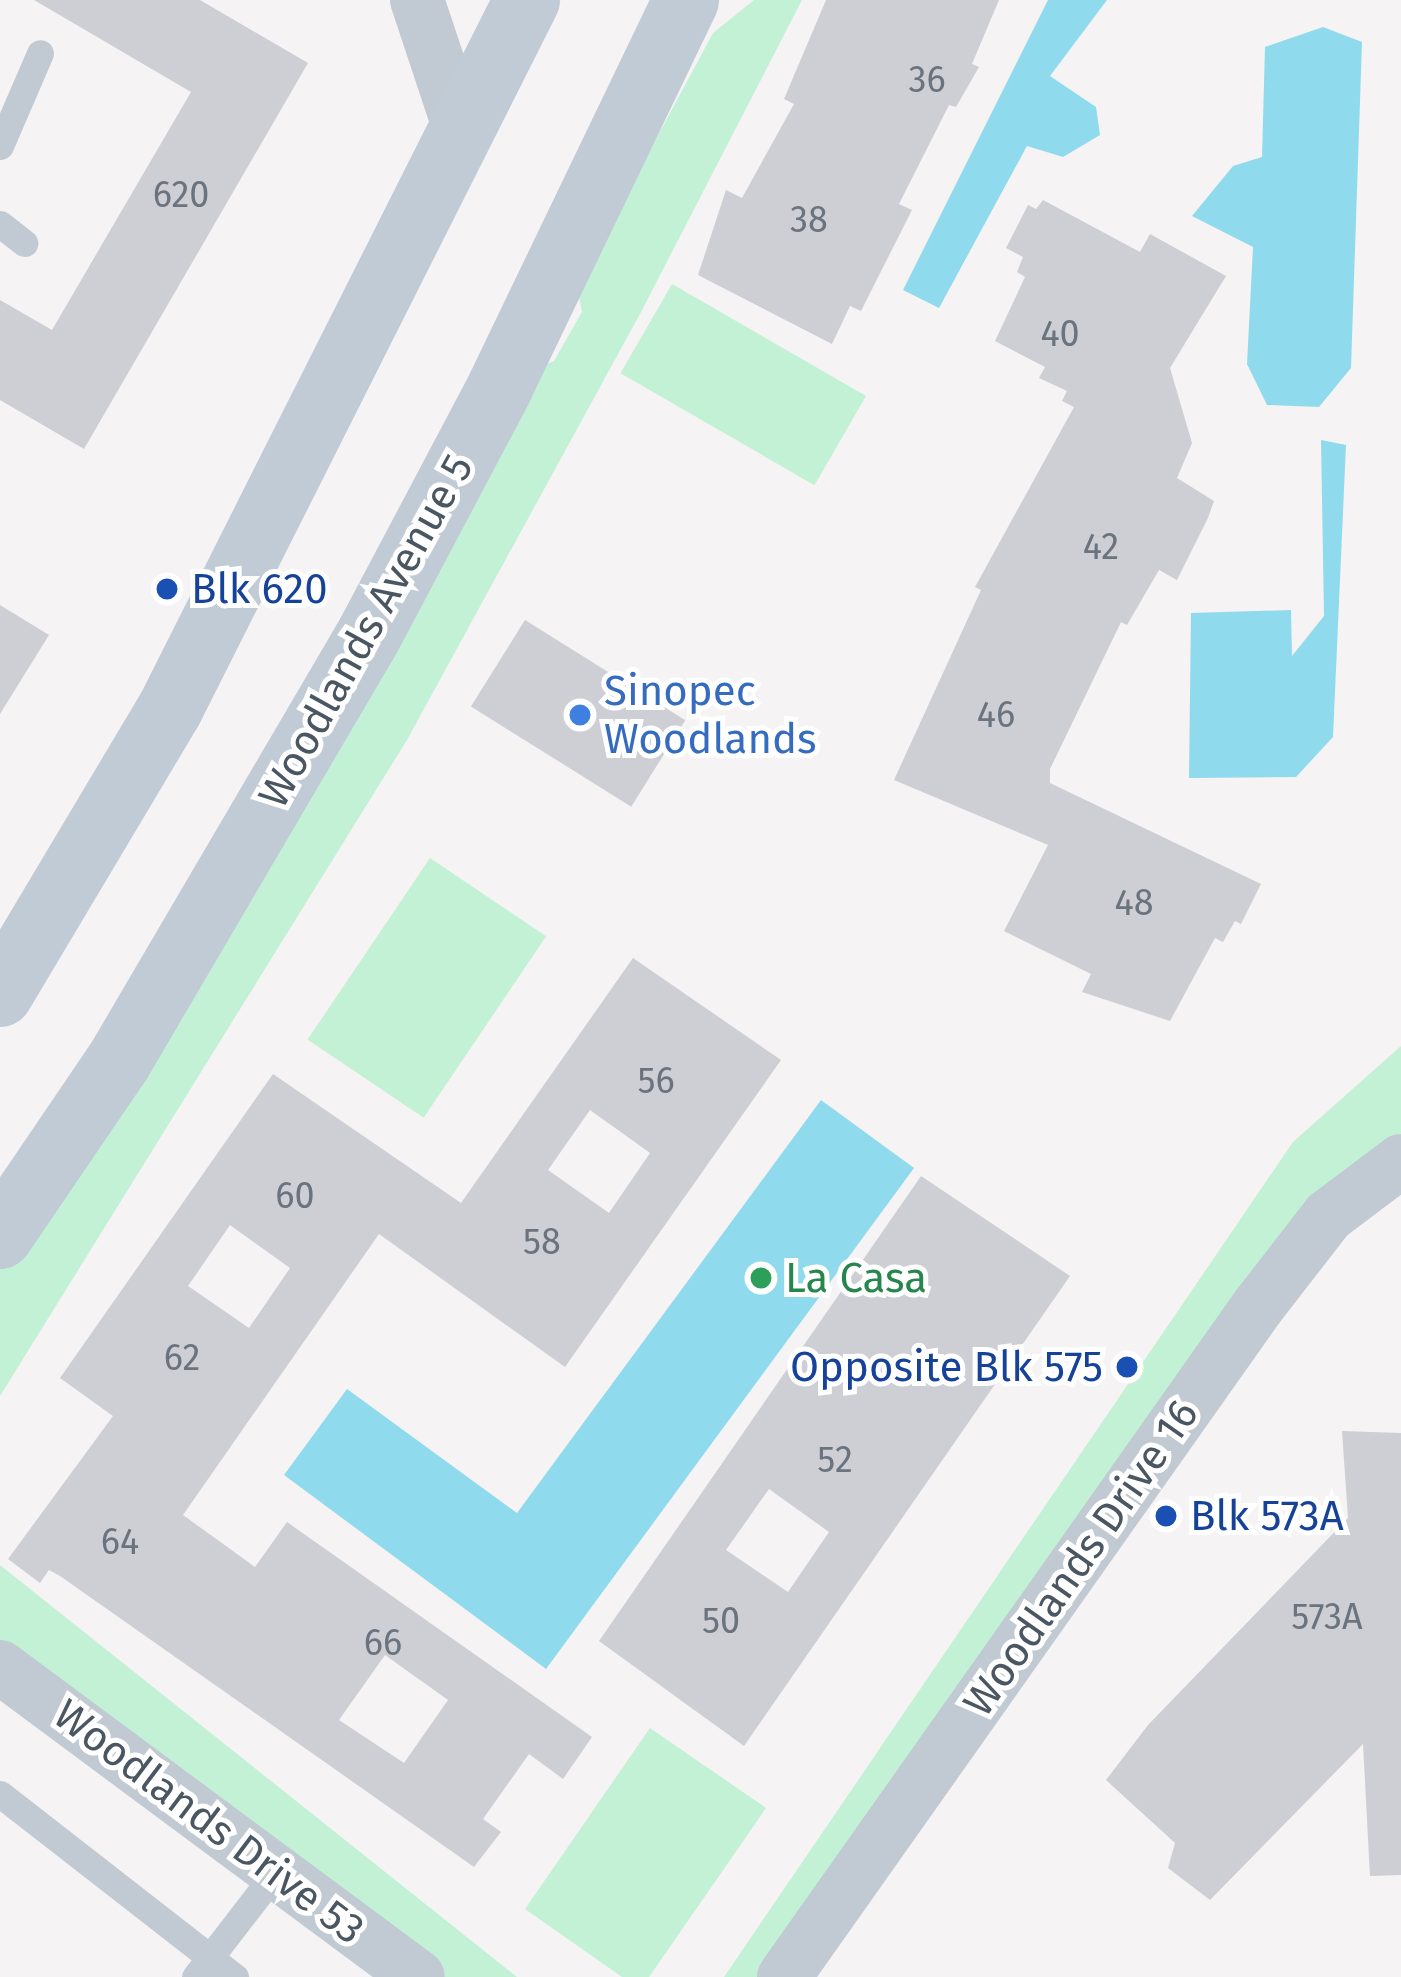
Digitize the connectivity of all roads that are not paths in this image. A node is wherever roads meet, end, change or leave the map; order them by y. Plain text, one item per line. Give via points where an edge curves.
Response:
1 (417, 0) edge
2 (527, 0) edge
3 (686, 0) edge
4 (40, 53) dead end
5 (461, 132) junction
6 (0, 146) edge
7 (0, 224) edge
8 (24, 243) dead end
9 (0, 994) edge
10 (118, 1061) junction
11 (0, 1157) edge
12 (1401, 1161) edge
13 (0, 1236) edge
14 (0, 1666) edge
15 (0, 1794) edge
16 (275, 1873) junction
17 (202, 1968) edge
18 (236, 1977) edge
19 (418, 1977) edge
20 (784, 1977) edge

1 - 5 street
2 - 5 main road
3 - 10 main road, Woodlands Avenue 5 via 500,387 370,633
4 - 6 lane
5 - 9 main road via 170,709
7 - 8 lane
10 - 11 main road via 43,1097
10 - 13 main road, Woodlands Avenue 5
12 - 20 street, Woodlands Drive 16 via 1328,1216 1259,1305
14 - 16 street, Woodlands Drive 53
15 - 17 lane
16 - 17 lane
16 - 19 street, Woodlands Drive 53
17 - 18 lane

